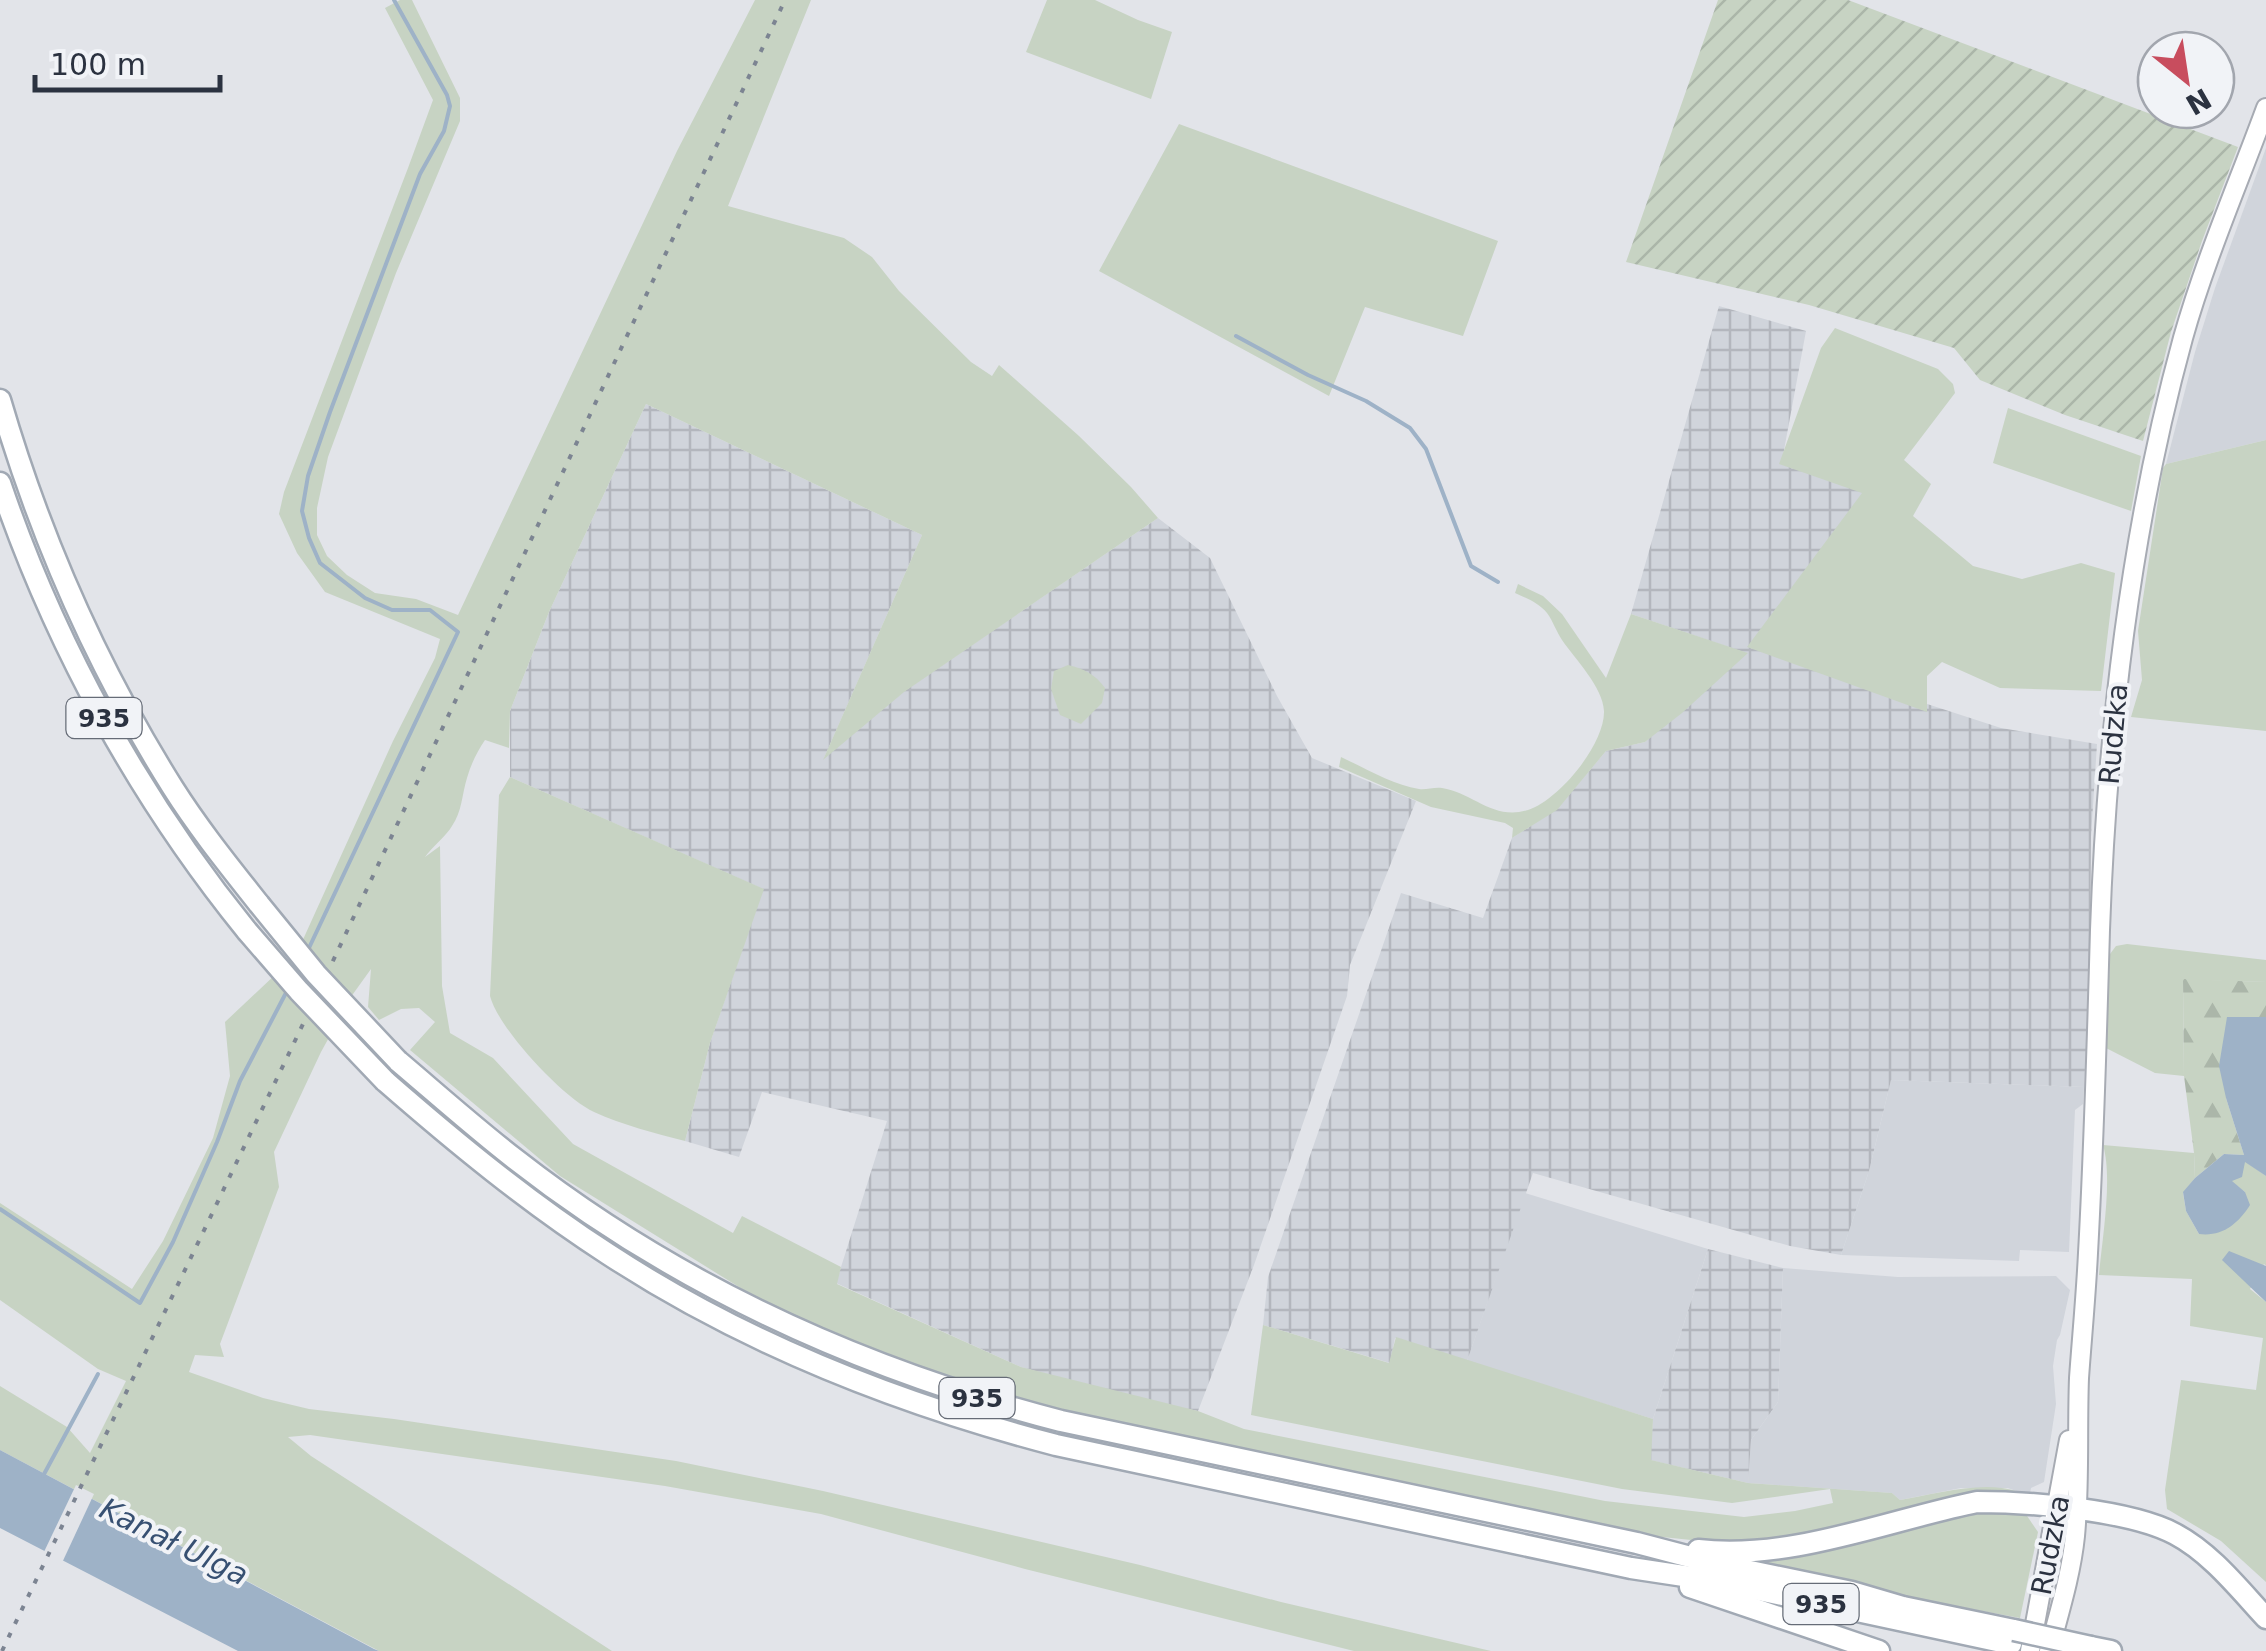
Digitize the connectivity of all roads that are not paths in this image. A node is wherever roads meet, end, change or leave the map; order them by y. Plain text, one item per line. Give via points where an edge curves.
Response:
1 (2266, 108) edge
2 (0, 400) edge
3 (0, 483) edge
4 (2067, 1509) junction
5 (1637, 1543) junction
6 (1631, 1568) junction
7 (2266, 1618) edge
8 (2018, 1642) edge
9 (2101, 1649) edge
10 (1878, 1651) edge
11 (2048, 1651) edge

1 - 4 street, Rudzka via 2184,336 2122,646 2106,828 2089,1245
2 - 5 main road, 935, bridge via 48,541 104,668 217,850 316,974 398,1060 516,1160 623,1235 806,1333 991,1402
3 - 6 main road, 935, bridge via 52,613 114,737 247,930 385,1081 485,1166 610,1255 792,1353 985,1426
4 - 5 main road via 1977,1502 1766,1550
4 - 7 main road via 2153,1524 2178,1535
4 - 8 street, Rudzka
4 - 11 street, Rudzka via 2067,1584
5 - 8 main road, 935 via 1852,1592
6 - 8 main road, 935
6 - 10 main road
8 - 9 main road, 935, bridge
8 - 11 main road, 935

